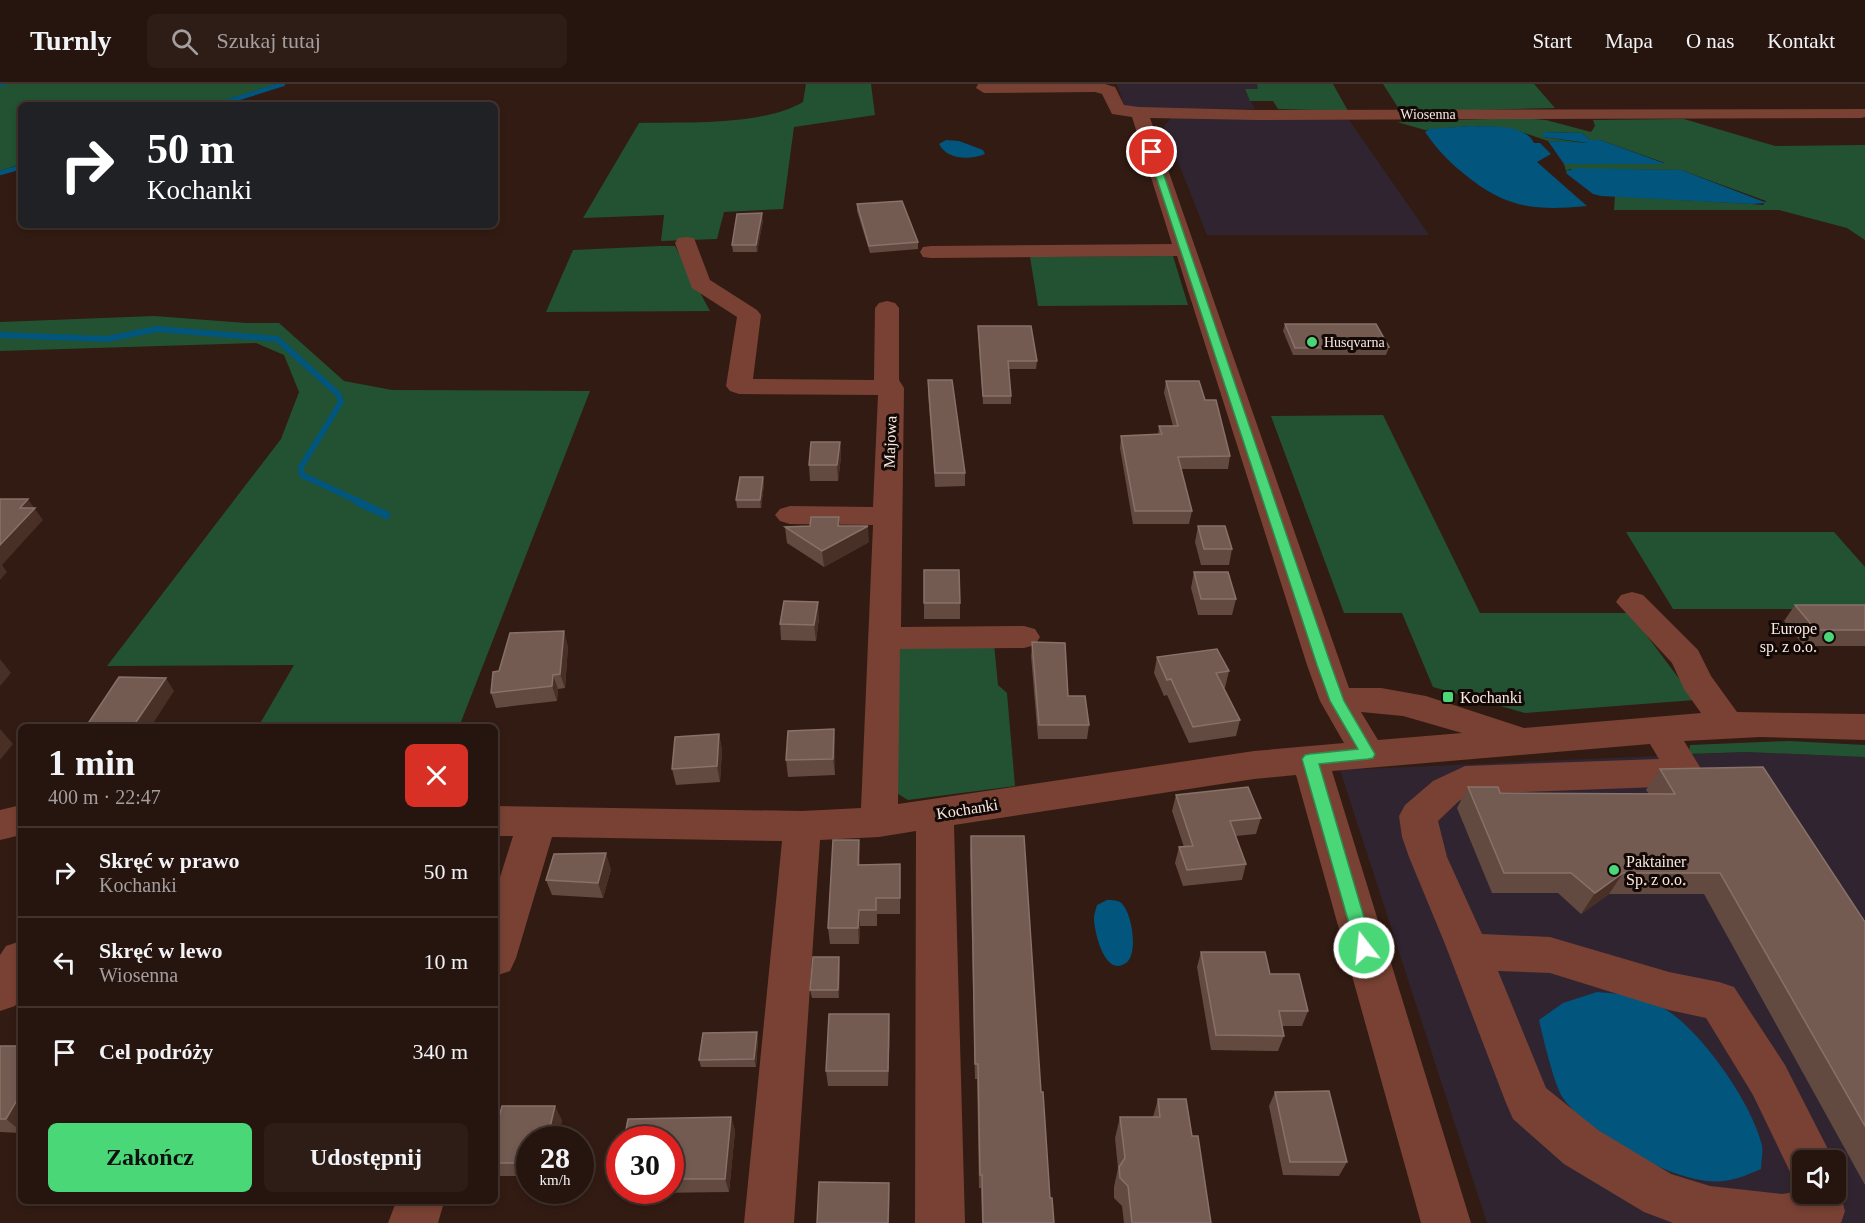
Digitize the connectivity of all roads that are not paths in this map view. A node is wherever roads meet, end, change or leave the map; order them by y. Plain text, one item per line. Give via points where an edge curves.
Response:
1 (984, 88) dead end
2 (1139, 112) junction
3 (1861, 113) dead end
4 (686, 243) dead end
5 (1185, 249) junction
6 (931, 252) dead end
7 (887, 308) dead end
8 (891, 388) junction
9 (790, 515) dead end
10 (887, 516) junction
11 (1632, 602) dead end
12 (1024, 637) dead end
13 (884, 638) junction
14 (1337, 701) junction
15 (1728, 725) junction
16 (1865, 727) edge
17 (1659, 729) junction
18 (1524, 740) junction
19 (1368, 754) junction
20 (1310, 759) junction
21 (935, 814) junction
22 (498, 821) edge
23 (537, 822) junction
24 (879, 822) junction
25 (802, 826) junction
26 (498, 948) edge
27 (1469, 952) junction
28 (18, 964) edge
29 (0, 992) edge
30 (1804, 1150) edge
31 (419, 1204) edge
32 (1820, 1204) edge
33 (413, 1223) edge
34 (769, 1223) edge
35 (939, 1223) edge
36 (1446, 1223) edge

1 - 2 street via 1097,87 1109,91 1118,110
2 - 3 street, Wiosenna
2 - 5 street
4 - 8 street via 700,283 749,315 739,386
5 - 6 street
5 - 14 street
7 - 8 street, Majowa via 886,380
8 - 10 street, Majowa
9 - 10 street
10 - 13 street, Majowa
11 - 15 street via 1686,658 1695,681
12 - 13 street
13 - 24 street, Majowa
14 - 18 street via 1381,700
14 - 19 street
15 - 16 street, Kochanki
15 - 17 street, Kochanki
17 - 18 street, Kochanki
17 - 27 street via 1685,772 1465,780 1418,816 1428,857
18 - 19 street, Kochanki
19 - 20 street, Kochanki
20 - 21 street, Kochanki
20 - 36 street
21 - 24 street, Kochanki
21 - 35 street
22 - 23 street, Kochanki
23 - 25 street, Kochanki
23 - 26 street
24 - 25 street, Kochanki
25 - 34 street
27 - 30 street via 1550,955 1669,991 1719,1001 1769,1080
27 - 32 street via 1528,1103 1581,1147 1661,1195 1710,1210 1782,1219 1821,1211
28 - 29 street
31 - 33 street

